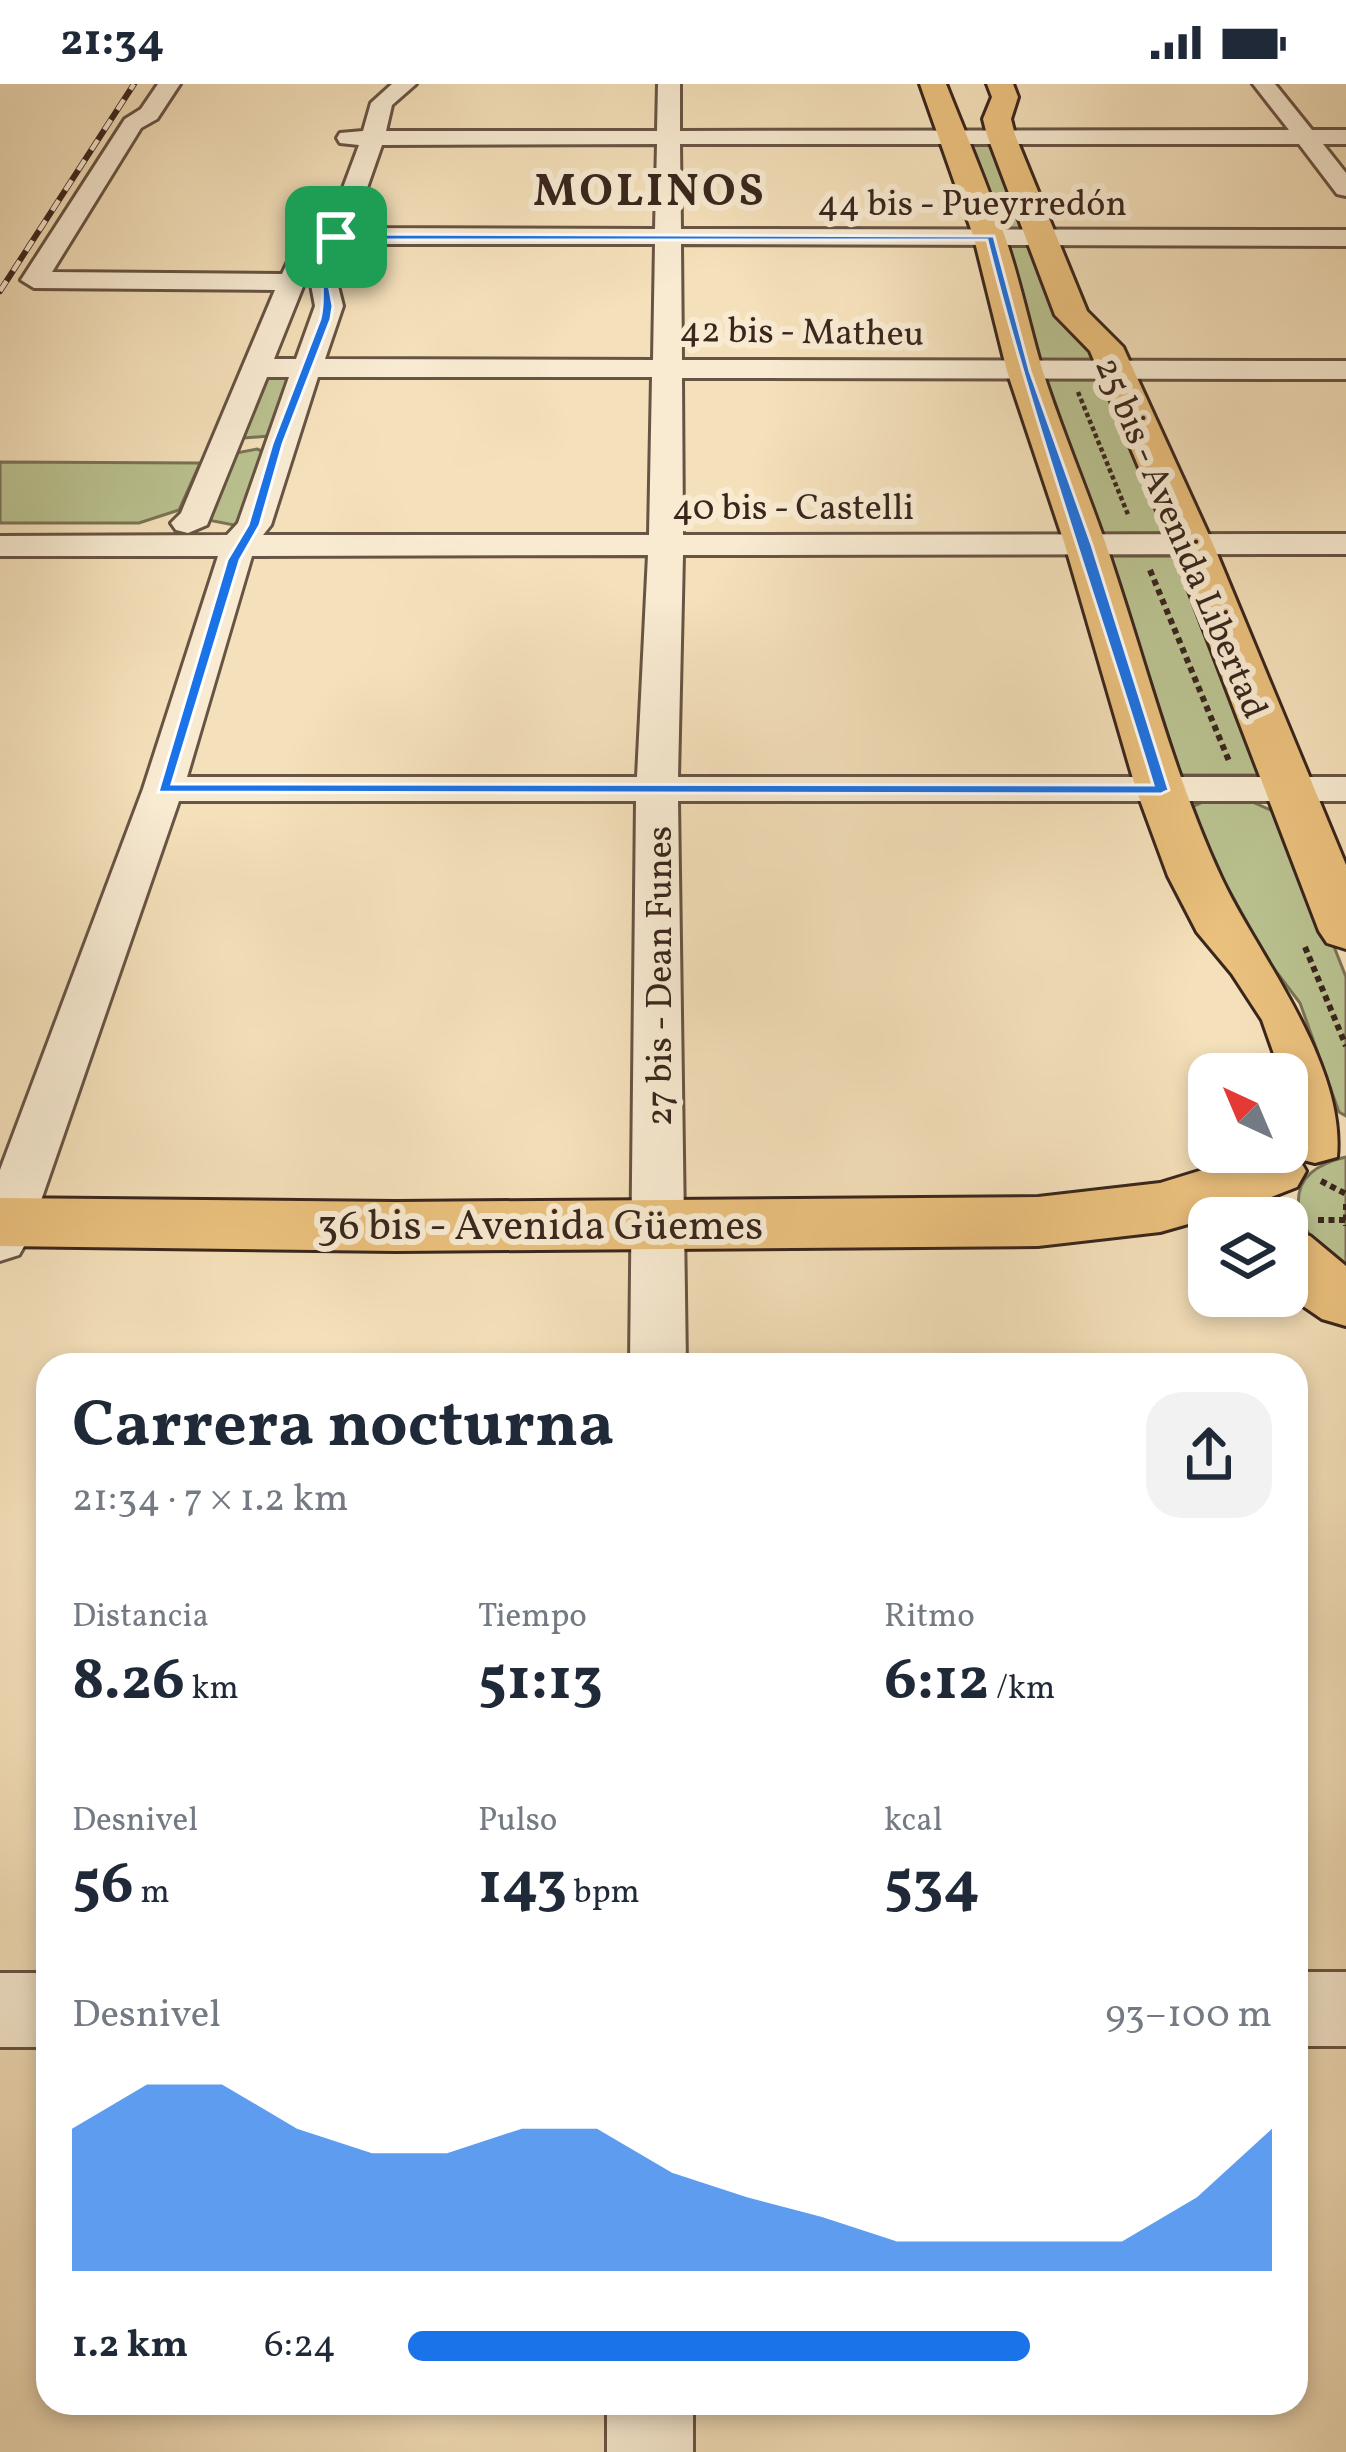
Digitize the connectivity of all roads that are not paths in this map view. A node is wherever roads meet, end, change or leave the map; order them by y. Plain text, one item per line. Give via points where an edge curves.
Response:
1 (169, 84) edge
2 (370, 84) edge
3 (405, 84) edge
4 (669, 84) edge
5 (1000, 84) edge
6 (1264, 84) edge
7 (960, 117) edge
8 (670, 136) junction
9 (1308, 137) junction
10 (1346, 137) edge
11 (355, 154) junction
12 (1346, 189) edge
13 (323, 237) junction
14 (670, 238) junction
15 (991, 238) junction
16 (1039, 238) junction
17 (1346, 238) edge
18 (34, 280) junction
19 (291, 282) junction
20 (4, 288) dead end
21 (326, 319) junction
22 (274, 322) junction
23 (308, 366) junction
24 (667, 367) junction
25 (257, 368) junction
26 (1116, 370) junction
27 (1346, 370) edge
28 (1025, 371) junction
29 (278, 444) junction
30 (226, 447) junction
31 (188, 523) junction
32 (0, 534) edge
33 (239, 543) junction
34 (1192, 544) junction
35 (1346, 544) edge
36 (666, 545) junction
37 (1086, 545) junction
38 (0, 546) edge
39 (1346, 788) edge
40 (164, 789) junction
41 (1289, 789) junction
42 (657, 790) junction
43 (1161, 790) junction
44 (1346, 931) edge
45 (1303, 1053) edge
46 (1308, 1067) edge
47 (1308, 1149) edge
48 (1282, 1173) edge
49 (1081, 1219) junction
50 (660, 1226) junction
51 (2, 1229) edge
52 (1188, 1242) edge
53 (658, 1353) edge
54 (1346, 2008) edge
55 (1308, 2009) edge
56 (0, 2010) edge
57 (36, 2010) edge
58 (650, 2415) edge
59 (650, 2452) edge

1 - 18 street via 133,124
2 - 11 street
3 - 11 street via 382,103
4 - 8 street, 27 bis - Dean Funes
5 - 7 main road, 25 bis - Avenida Libertad via 1005,97 997,119
6 - 9 street
7 - 8 street
7 - 9 street
7 - 15 main road, 25 bis - Avenida Libertad
7 - 16 main road, 25 bis - Avenida Libertad
8 - 11 street
8 - 14 street, 27 bis - Dean Funes
9 - 10 street
9 - 12 street
11 - 13 street
13 - 14 street, 44 bis - Pueyrredón
13 - 19 street
13 - 21 street
14 - 15 street, 44 bis - Pueyrredón
14 - 24 street, 27 bis - Dean Funes
15 - 16 street, 44 bis - Pueyrredón
15 - 28 main road, 25 bis - Avenida Libertad
16 - 17 street, 44 bis - Pueyrredón
16 - 26 main road, 25 bis - Avenida Libertad via 1072,315 1106,347
18 - 19 street
18 - 20 street
19 - 22 street
21 - 22 street
21 - 23 street
22 - 25 street
23 - 24 street, 42 bis - Matheu
23 - 25 street, 42 bis - Matheu
23 - 29 street
24 - 28 street, 42 bis - Matheu
24 - 36 street, 27 bis - Dean Funes
25 - 30 street
26 - 27 street, 42 bis - Matheu
26 - 28 street, 42 bis - Matheu
26 - 34 main road, 25 bis - Avenida Libertad
28 - 37 main road, 25 bis - Avenida Libertad
29 - 30 street
29 - 33 street via 254,525
30 - 31 street
31 - 32 street via 154,532
31 - 33 street, 40 bis - Castelli via 223,530
33 - 36 street, 40 bis - Castelli
33 - 38 street, 40 bis - Castelli
33 - 40 street
34 - 35 street, 40 bis - Castelli
34 - 37 street, 40 bis - Castelli
34 - 41 main road, 25 bis - Avenida Libertad
36 - 37 street, 40 bis - Castelli
36 - 42 street, 27 bis - Dean Funes
37 - 43 main road, 25 bis - Avenida Libertad
39 - 41 street
40 - 42 street
40 - 51 street
41 - 43 street
41 - 44 main road, 25 bis - Avenida Libertad
42 - 43 street
42 - 50 street, 27 bis - Dean Funes
43 - 45 main road, 25 bis - Avenida Libertad via 1216,920 1290,1018
46 - 47 main road, 25 bis - Avenida Libertad via 1324,1110
48 - 49 main road, 36 bis - Avenida Güemes via 1232,1191
49 - 50 main road, 36 bis - Avenida Güemes
49 - 52 main road, 36 bis - Avenida Güemes
50 - 51 main road, 36 bis - Avenida Güemes
50 - 53 street, 27 bis - Dean Funes
54 - 55 street
56 - 57 street
58 - 59 street

